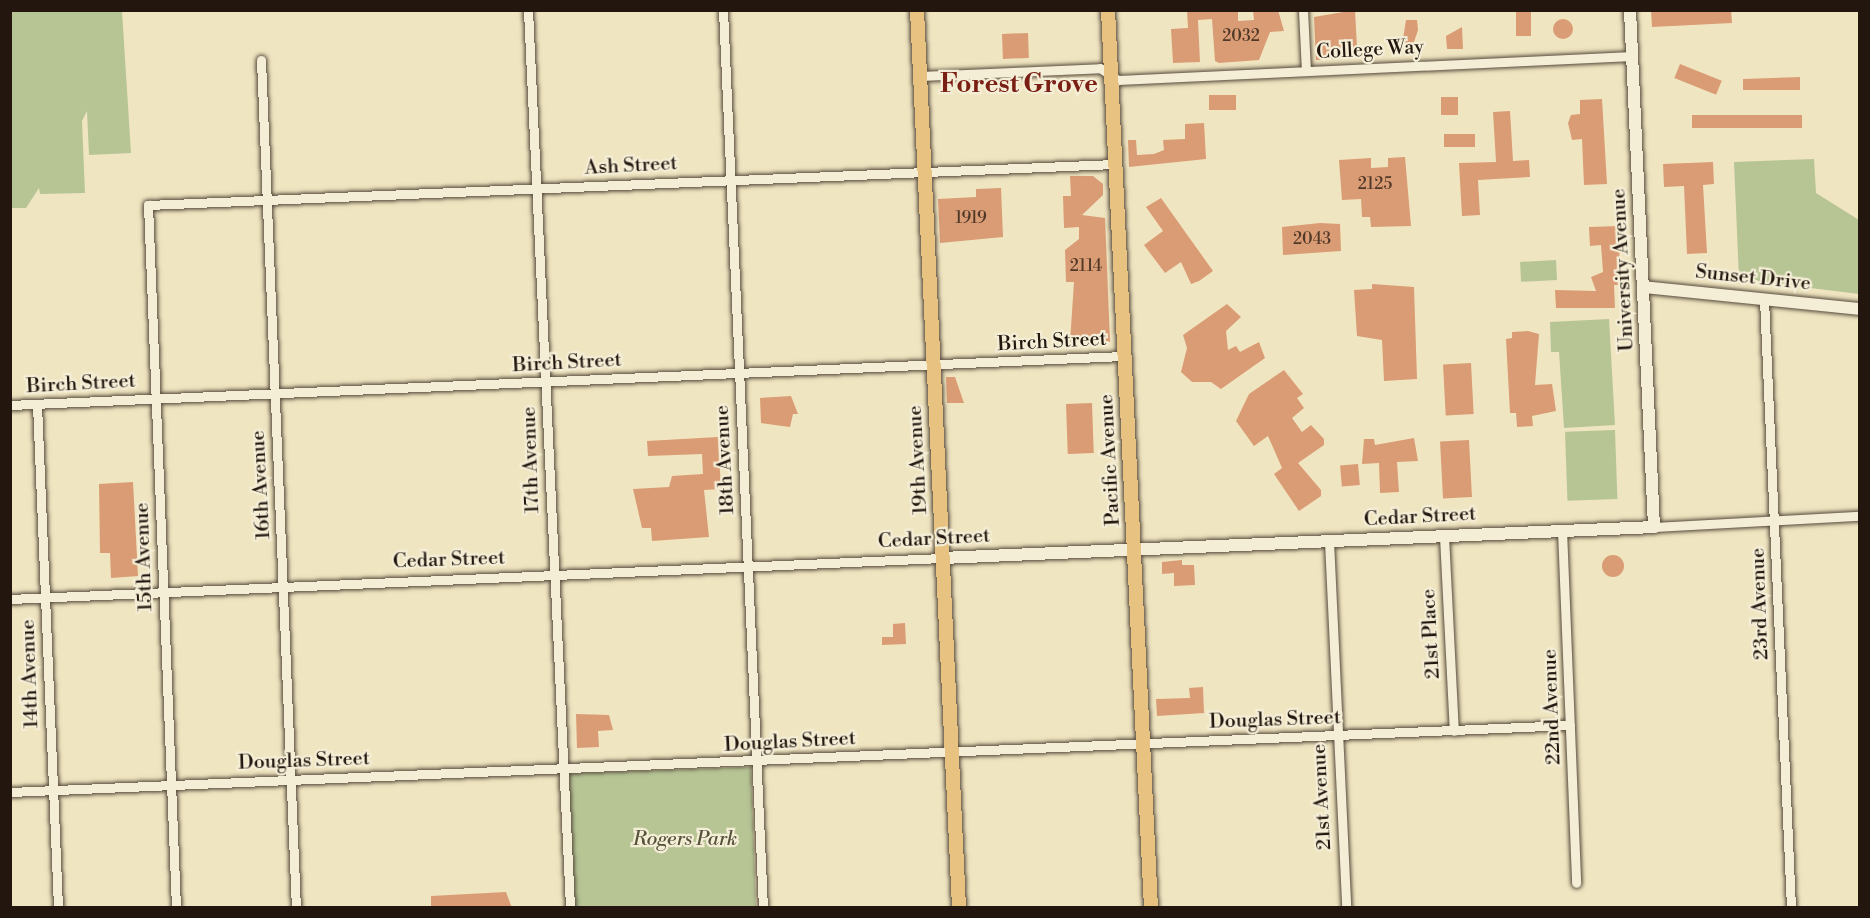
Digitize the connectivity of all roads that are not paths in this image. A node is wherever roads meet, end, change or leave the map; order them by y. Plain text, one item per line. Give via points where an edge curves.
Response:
1 (528, 10) edge
2 (723, 10) edge
3 (917, 10) edge
4 (1108, 10) edge
5 (1303, 10) edge
6 (1630, 10) edge
7 (1632, 56) junction
8 (261, 60) dead end
9 (1306, 71) junction
10 (1111, 75) junction
11 (920, 76) junction
12 (1116, 164) junction
13 (924, 172) junction
14 (730, 180) junction
15 (536, 188) junction
16 (266, 199) junction
17 (148, 205) joint
18 (1643, 287) junction
19 (1764, 299) junction
20 (1860, 309) edge
21 (1125, 356) junction
22 (933, 365) junction
23 (739, 373) junction
24 (546, 381) junction
25 (274, 394) junction
26 (155, 399) junction
27 (37, 404) junction
28 (10, 405) edge
29 (1860, 516) edge
30 (1775, 520) junction
31 (1654, 527) junction
32 (1562, 530) junction
33 (1444, 536) junction
34 (1329, 541) junction
35 (1134, 549) junction
36 (942, 558) junction
37 (748, 568) junction
38 (554, 576) junction
39 (283, 586) junction
40 (163, 592) junction
41 (46, 597) junction
42 (10, 599) edge
43 (1570, 725) junction
44 (1454, 731) junction
45 (1337, 736) junction
46 (1143, 744) junction
47 (952, 752) junction
48 (757, 762) junction
49 (563, 769) junction
50 (291, 780) junction
51 (171, 784) junction
52 (52, 791) junction
53 (10, 792) edge
54 (1576, 883) dead end
55 (58, 908) edge
56 (176, 908) edge
57 (296, 908) edge
58 (570, 908) edge
59 (764, 908) edge
60 (959, 908) edge
61 (1151, 908) edge
62 (1346, 908) edge
63 (1791, 908) edge

1 - 15 street, 17th Avenue
2 - 14 street, 18th Avenue
3 - 11 main road, 19th Avenue
4 - 10 main road, Pacific Avenue
5 - 9 street
6 - 7 street, University Avenue
7 - 9 street, College Way
7 - 18 street, University Avenue
8 - 16 street, 16th Avenue
9 - 10 street, College Way via 1118,80
10 - 11 street, College Way via 1100,68
10 - 12 main road, Pacific Avenue
11 - 13 main road, 19th Avenue
12 - 13 street, Ash Street
12 - 21 main road, Pacific Avenue
13 - 14 street, Ash Street
13 - 22 main road, 19th Avenue
14 - 15 street, Ash Street
14 - 23 street, 18th Avenue
15 - 16 street, Ash Street
15 - 24 street, 17th Avenue
16 - 17 street, Ash Street
16 - 25 street, 16th Avenue
17 - 26 street, 15th Avenue
18 - 19 street, Sunset Drive
18 - 31 street, University Avenue
19 - 20 street, Sunset Drive
19 - 30 street, 23rd Avenue
21 - 22 street, Birch Street
21 - 35 main road, Pacific Avenue
22 - 23 street, Birch Street
22 - 36 main road, 19th Avenue
23 - 24 street, Birch Street
23 - 37 street, 18th Avenue
24 - 25 street, Birch Street
24 - 38 street, 17th Avenue
25 - 26 street, Birch Street
25 - 39 street, 16th Avenue
26 - 27 street, Birch Street
26 - 40 street, 15th Avenue
27 - 28 street, Birch Street
27 - 41 street, 14th Avenue
29 - 30 street, Cedar Street
30 - 31 street, Cedar Street
30 - 63 street, 23rd Avenue
31 - 32 street, Cedar Street
32 - 33 street, Cedar Street
32 - 43 street, 22nd Avenue
33 - 34 street, Cedar Street
33 - 44 street, 21st Place
34 - 35 street, Cedar Street
34 - 45 street, 21st Avenue
35 - 36 street, Cedar Street
35 - 46 main road, Pacific Avenue
36 - 37 street, Cedar Street
36 - 47 main road, 19th Avenue
37 - 38 street, Cedar Street
37 - 48 street, 18th Avenue
38 - 39 street, Cedar Street
38 - 49 street, 17th Avenue
39 - 40 street, Cedar Street
39 - 50 street, 16th Avenue
40 - 41 street, Cedar Street
40 - 51 street, 15th Avenue
41 - 42 street, Cedar Street
41 - 52 street, 14th Avenue
43 - 44 street, Douglas Street
43 - 54 street, 22nd Avenue
44 - 45 street, Douglas Street
45 - 46 street, Douglas Street
45 - 62 street, 21st Avenue
46 - 47 street, Douglas Street
46 - 61 main road, Pacific Avenue
47 - 48 street, Douglas Street
47 - 60 main road, 19th Avenue
48 - 49 street, Douglas Street
48 - 59 street, 18th Avenue
49 - 50 street, Douglas Street
49 - 58 street, 17th Avenue
50 - 51 street, Douglas Street
50 - 57 street, 16th Avenue
51 - 52 street, Douglas Street
51 - 56 street, 15th Avenue
52 - 53 street, Douglas Street
52 - 55 street, 14th Avenue

